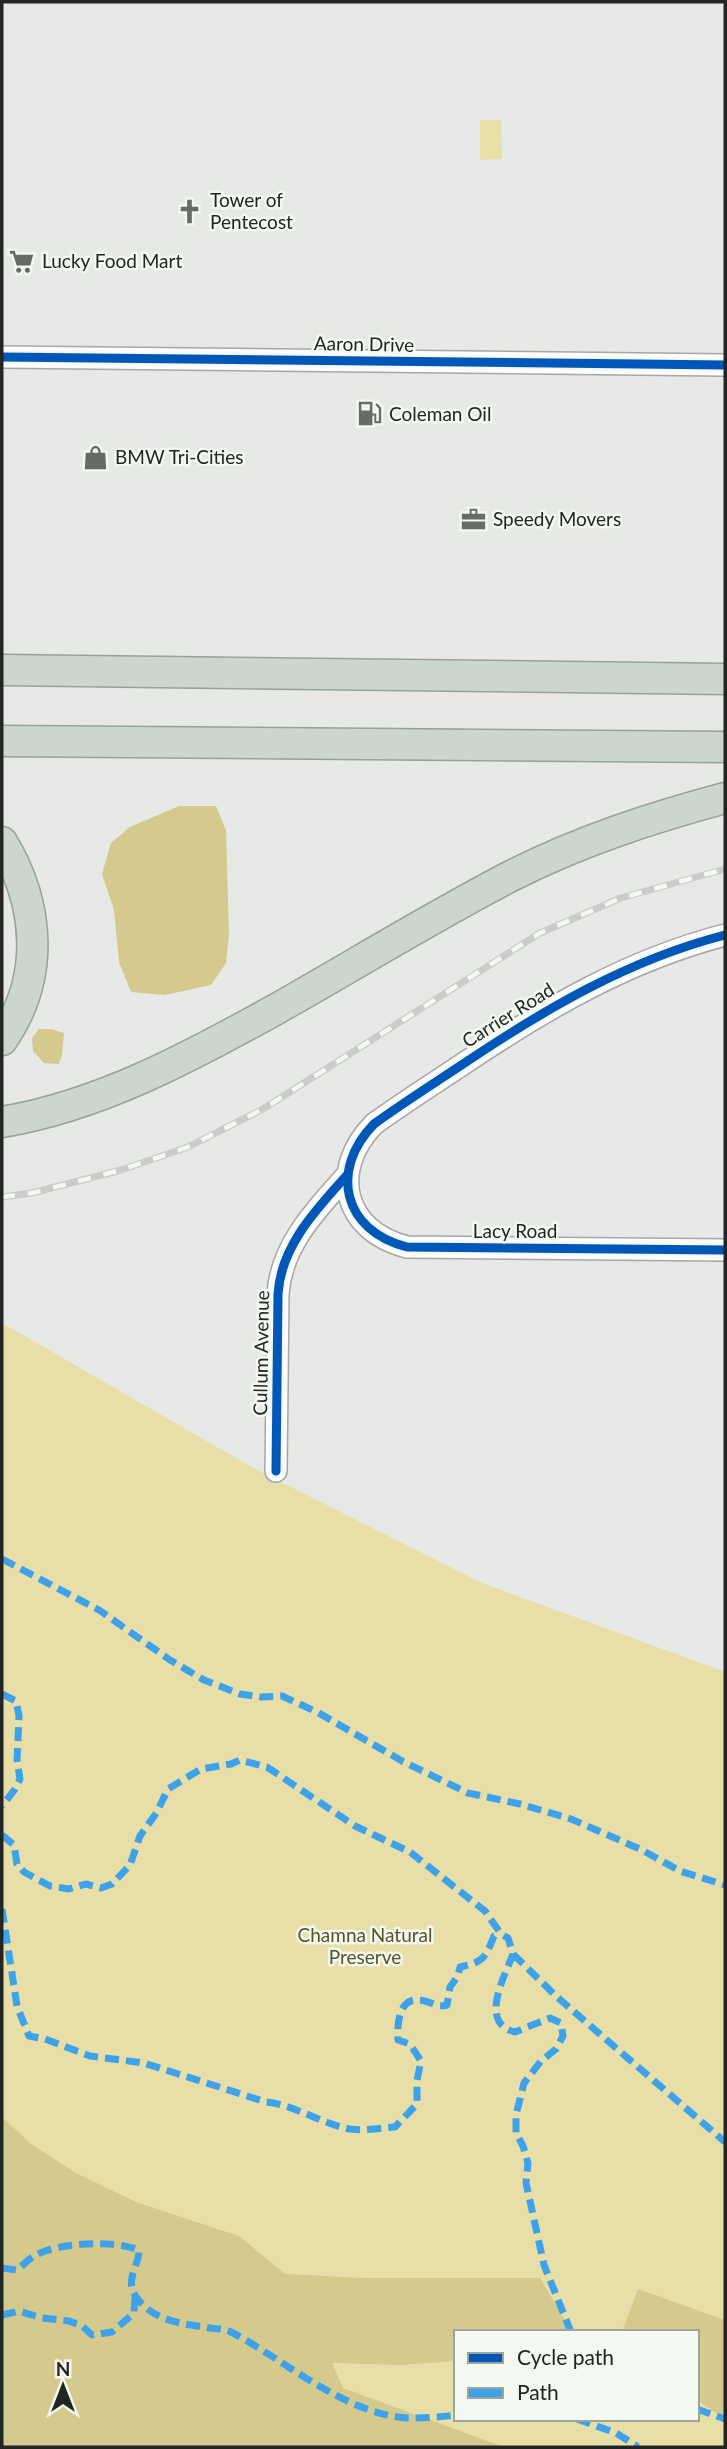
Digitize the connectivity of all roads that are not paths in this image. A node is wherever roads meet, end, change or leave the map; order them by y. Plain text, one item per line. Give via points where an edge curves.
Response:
1 (2, 357) edge
2 (725, 365) edge
3 (2, 656) edge
4 (2, 670) edge
5 (244, 672) junction
6 (725, 679) edge
7 (2, 741) edge
8 (725, 747) edge
9 (725, 798) edge
10 (2, 842) edge
11 (725, 936) edge
12 (2, 1040) edge
13 (2, 1122) edge
14 (348, 1174) junction
15 (725, 1250) edge
16 (276, 1471) dead end

1 - 2 street, Aaron Drive
3 - 5 highway
4 - 5 highway
5 - 6 highway
7 - 8 highway
9 - 13 highway via 620,828 563,851 169,1066 66,1107
10 - 12 highway via 25,889 33,944 24,1000
11 - 14 street, Carrier Road via 617,974 532,1018 374,1124 356,1146
14 - 15 street, Lacy Road via 352,1204 363,1224 384,1240 407,1247
14 - 16 street, Cullum Avenue via 301,1232 280,1276

